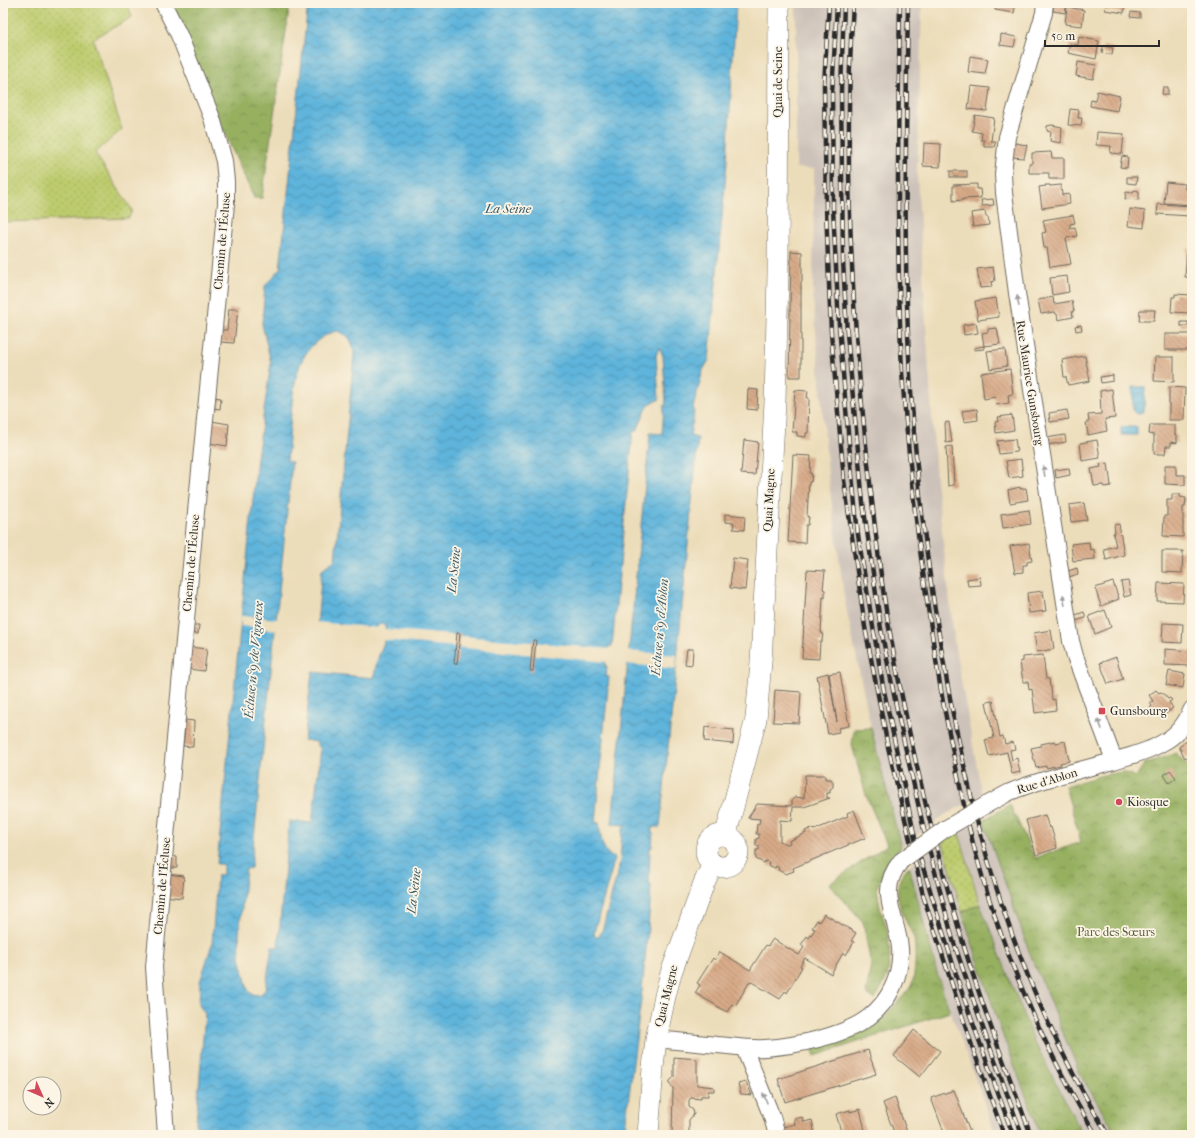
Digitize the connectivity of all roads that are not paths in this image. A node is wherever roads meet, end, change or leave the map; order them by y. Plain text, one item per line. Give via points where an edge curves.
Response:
1 (163, 3) edge
2 (778, 3) edge
3 (1044, 3) edge
4 (779, 161) joint
5 (1192, 709) edge
6 (1114, 760) junction
7 (656, 1039) junction
8 (744, 1048) junction
9 (166, 1135) edge
10 (648, 1135) edge
11 (777, 1135) edge

1 - 9 street, Chemin de l'Écluse via 179,35 212,118 224,161 226,181 226,211 154,967
2 - 4 main road, Quai de Seine
6 -> 3 street, Rue Maurice Gunsbourg via 1070,641 1016,293 1004,193 1003,174 1007,137 1044,13
4 - 7 main road, Quai Magne via 775,402 761,662 756,719 726,834 737,844 739,853 730,865 718,867 713,864 704,883 671,973
5 - 6 street, Rue d'Ablon via 1180,728 1162,743
6 - 8 street, Rue d'Ablon, bridge via 1009,793 945,829 901,861 893,872 888,895 900,948 896,981 882,1006 869,1018 830,1035 802,1043
7 - 8 street
7 - 10 main road, Quai Magne
11 -> 8 street

